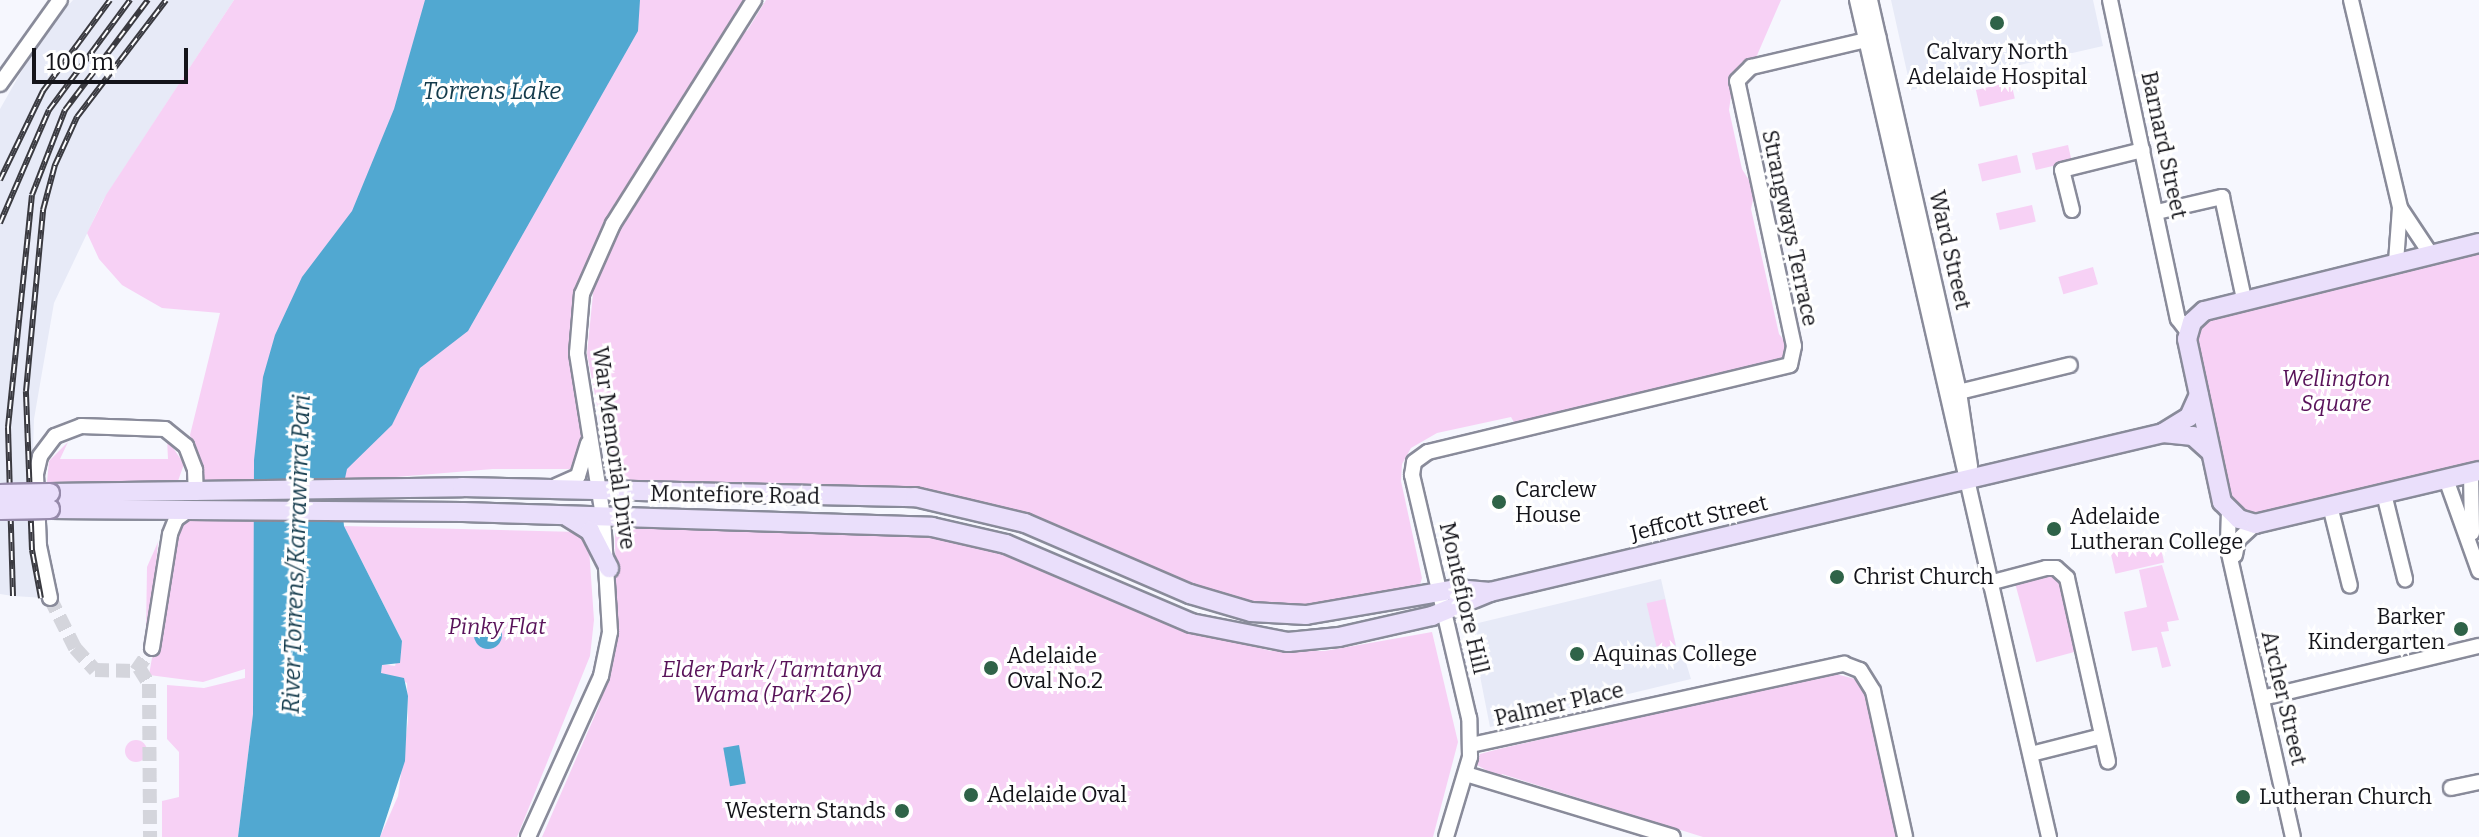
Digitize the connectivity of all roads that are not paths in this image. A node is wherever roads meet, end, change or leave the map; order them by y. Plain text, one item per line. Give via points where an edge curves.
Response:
1 (60, 0) edge
2 (754, 0) edge
3 (1857, 0) edge
4 (1870, 0) edge
5 (2110, 0) edge
6 (2351, 0) edge
7 (1872, 38) junction
8 (0, 84) edge
9 (2143, 150) junction
10 (2400, 208) junction
11 (2072, 210) dead end
12 (2157, 212) junction
13 (2479, 243) edge
14 (2430, 253) junction
15 (2396, 262) junction
16 (2244, 299) junction
17 (2176, 300) junction
18 (2198, 314) junction
19 (2188, 332) junction
20 (2070, 365) dead end
21 (1959, 392) junction
22 (2199, 395) junction
23 (589, 431) junction
24 (2163, 433) junction
25 (2211, 452) junction
26 (1414, 462) joint
27 (2475, 472) edge
28 (1970, 478) junction
29 (2446, 479) junction
30 (543, 488) junction
31 (599, 489) junction
32 (196, 493) junction
33 (0, 494) edge
34 (2384, 494) junction
35 (50, 501) junction
36 (228, 502) junction
37 (2330, 506) junction
38 (0, 510) edge
39 (152, 510) junction
40 (187, 511) junction
41 (2229, 511) junction
42 (554, 515) junction
43 (603, 516) junction
44 (2255, 524) junction
45 (170, 534) junction
46 (2472, 541) junction
47 (1105, 558) junction
48 (609, 568) junction
49 (2232, 568) junction
50 (2479, 571) edge
51 (2405, 579) dead end
52 (1094, 581) junction
53 (1993, 582) junction
54 (2350, 586) dead end
55 (1441, 591) junction
56 (1490, 592) junction
57 (50, 598) tunnel mouth
58 (1446, 612) junction
59 (2479, 646) edge
60 (152, 648) tunnel mouth
61 (2262, 698) junction
62 (2102, 736) junction
63 (1471, 745) junction
64 (2031, 754) junction
65 (2108, 761) dead end
66 (1466, 774) junction
67 (2479, 782) edge
68 (2451, 788) dead end
69 (528, 837) edge
70 (1446, 837) edge
71 (1673, 837) edge
72 (1905, 837) edge
73 (2049, 837) edge
74 (2293, 837) edge

1 - 8 street
2 - 23 street, War Memorial Drive via 635,186 590,270 577,337
3 - 7 street
4 - 7 street
5 - 9 street, Barnard Street
6 - 10 street
7 - 21 street, Ward Street
7 - 26 street, Strangways Terrace via 1751,67 1737,81 1794,346 1790,365 1428,452
7 - 28 street, Ward Street via 1957,445
9 - 11 street via 2062,170
9 - 12 street, Barnard Street
10 - 14 street
10 - 15 street
12 - 16 street via 2222,197
12 - 17 street, Barnard Street
13 - 14 main road
14 - 15 main road
15 - 16 main road
16 - 18 main road
17 - 18 street
17 - 19 street, Barnard Street via 2178,319
18 - 19 main road
19 - 22 main road
20 - 21 street
21 - 28 street, Ward Street
22 - 24 main road, Jeffcott Street via 2189,417
22 - 25 main road
23 - 30 street via 578,476
23 - 31 street, War Memorial Drive
24 - 25 main road, Jeffcott Street via 2193,436
24 - 28 main road, Jeffcott Street
25 - 41 main road via 2222,502
26 - 55 street, Montefiore Hill via 1412,475
27 - 29 main road
27 - 46 street
28 - 53 street, Ward Street
28 - 56 main road, Jeffcott Street
29 - 34 main road
29 - 46 street
30 - 31 main road, Montefiore Road
30 - 36 main road, Montefiore Road via 462,487
31 - 43 street, War Memorial Drive
31 - 47 main road, Montefiore Road via 915,497 987,510
32 - 35 main road, Montefiore Road
32 - 36 main road, Montefiore Road
32 - 57 street via 186,446 165,429 81,426 55,436 40,456 36,480 39,546
33 - 35 main road, bridge
34 - 37 main road
34 - 51 street
35 - 38 main road, Montefiore Road, bridge
35 - 39 main road, Montefiore Road
36 - 40 main road, Montefiore Road
36 - 42 main road, Montefiore Road
37 - 44 main road
37 - 54 street
39 - 40 main road, Montefiore Road
39 - 45 street via 167,519
40 - 45 street via 176,519
41 - 44 main road
41 - 49 street, Archer Street
42 - 43 main road, Montefiore Road
42 - 48 main road via 583,523
43 - 48 street, War Memorial Drive
43 - 52 main road, Montefiore Road via 932,527 1006,544
44 - 49 street via 2238,540
45 - 60 street
46 - 50 street
47 - 52 main road
47 - 55 main road, Montefiore Road via 1217,604 1268,615 1324,613
48 - 69 street, War Memorial Drive via 610,632 601,676
49 - 61 street, Archer Street
52 - 58 main road, Montefiore Road via 1191,623 1266,640 1339,637
53 - 62 street via 2046,568 2062,571
53 - 64 street, Ward Street
55 - 56 main road, Jeffcott Street
55 - 58 street, Montefiore Hill
56 - 58 main road, Jeffcott Street
58 - 63 street, Montefiore Hill
59 - 61 street
61 - 74 street, Archer Street
62 - 64 street
62 - 65 street
63 - 66 street
63 - 72 street, Palmer Place via 1844,664 1860,670 1873,691
64 - 73 street, Ward Street
66 - 70 street
66 - 71 street
67 - 68 street

